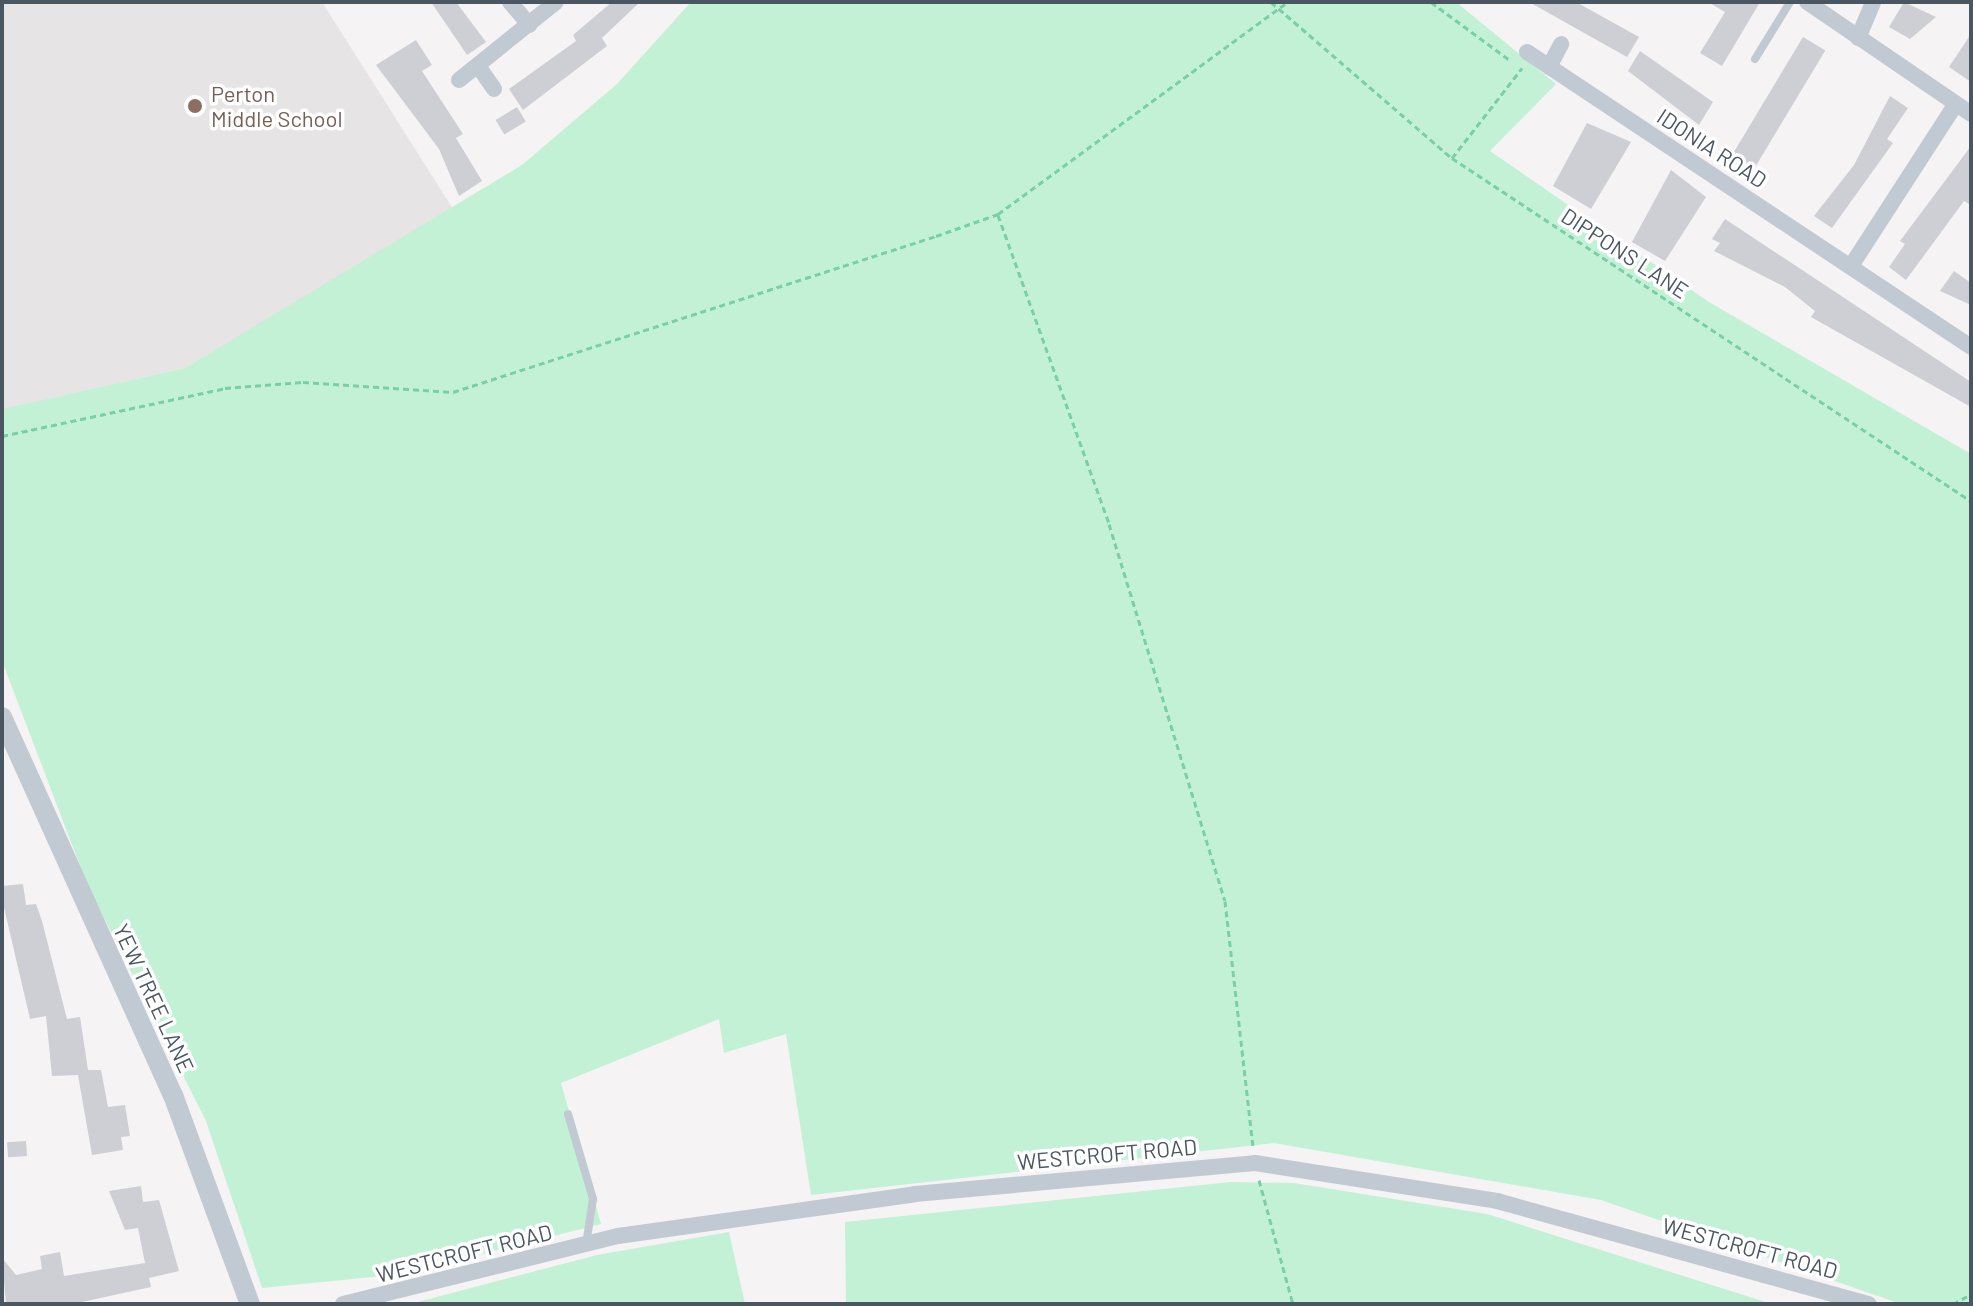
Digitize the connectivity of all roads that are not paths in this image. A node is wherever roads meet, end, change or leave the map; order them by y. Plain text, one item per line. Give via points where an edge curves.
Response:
1 (510, 2) edge
2 (556, 2) edge
3 (1790, 2) edge
4 (1807, 2) edge
5 (1873, 2) edge
6 (529, 25) junction
7 (1858, 38) junction
8 (1561, 44) dead end
9 (1527, 58) road end
10 (1755, 59) dead end
11 (478, 66) junction
12 (1549, 67) junction
13 (459, 80) dead end
14 (494, 89) dead end
15 (1956, 104) junction
16 (1971, 114) edge
17 (1851, 266) junction
18 (1971, 347) edge
19 (2, 717) edge
20 (568, 1114) dead end
21 (585, 1246) junction
22 (250, 1304) edge
23 (343, 1304) edge
24 (1869, 1304) edge

1 - 6 street
2 - 6 street
3 - 10 lane
4 - 7 street
5 - 7 street
6 - 11 street
7 - 15 street
8 - 12 street
9 - 12 street, IDONIA ROAD
11 - 13 street
11 - 14 street
12 - 17 street, IDONIA ROAD
15 - 16 street
15 - 17 street
17 - 18 street, IDONIA ROAD
19 - 22 street, YEW TREE LANE via 173,1095
20 - 21 lane via 593,1199
21 - 23 street, WESTCROFT ROAD
21 - 24 street, WESTCROFT ROAD via 915,1194 1255,1163 1497,1201

